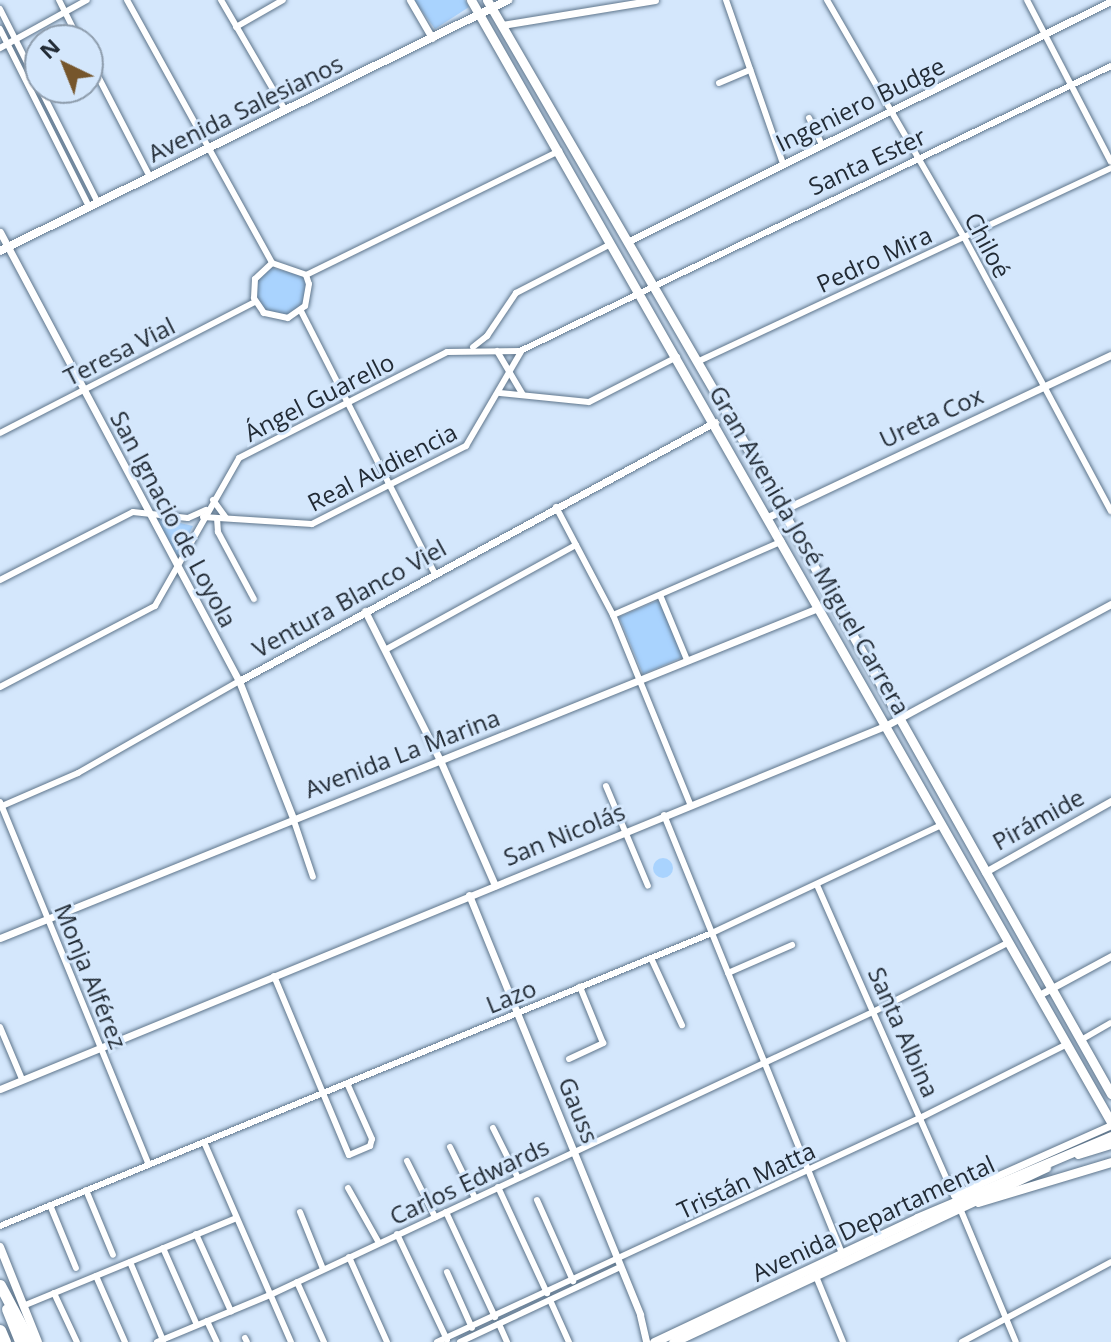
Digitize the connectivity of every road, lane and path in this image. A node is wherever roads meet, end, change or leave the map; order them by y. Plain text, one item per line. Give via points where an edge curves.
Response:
1 (59, 0) edge
2 (87, 0) edge
3 (127, 0) edge
4 (221, 0) edge
5 (283, 0) edge
6 (410, 0) edge
7 (471, 0) edge
8 (508, 0) edge
9 (655, 0) edge
10 (726, 0) edge
11 (827, 0) edge
12 (1027, 0) edge
13 (1111, 1) edge
14 (489, 4) edge
15 (0, 9) edge
16 (65, 12) junction
17 (480, 14) junction
18 (71, 24) edge
19 (502, 25) junction
20 (236, 27) junction
21 (0, 29) edge
22 (1045, 34) junction
23 (432, 38) junction
24 (16, 40) junction
25 (7, 44) junction
26 (0, 48) edge
27 (1111, 66) edge
28 (750, 70) junction
29 (719, 83) dead end
30 (1071, 85) junction
31 (104, 88) edge
32 (285, 110) junction
33 (892, 110) junction
34 (809, 118) dead end
35 (822, 145) junction
36 (209, 148) junction
37 (559, 151) junction
38 (575, 153) junction
39 (919, 157) junction
40 (783, 164) junction
41 (1111, 165) edge
42 (150, 177) junction
43 (94, 205) junction
44 (0, 232) edge
45 (964, 237) junction
46 (627, 242) junction
47 (612, 244) junction
48 (4, 249) edge
49 (272, 263) junction
50 (306, 275) junction
51 (651, 284) junction
52 (639, 290) junction
53 (255, 302) junction
54 (301, 311) junction
55 (470, 348) junction
56 (524, 349) junction
57 (497, 351) junction
58 (1111, 355) edge
59 (677, 357) junction
60 (697, 362) junction
61 (511, 374) junction
62 (1043, 386) junction
63 (83, 390) junction
64 (500, 393) junction
65 (525, 396) junction
66 (347, 401) junction
67 (715, 422) junction
68 (0, 433) edge
69 (390, 485) junction
70 (213, 500) junction
71 (556, 507) junction
72 (208, 508) junction
73 (782, 510) junction
74 (145, 511) junction
75 (1111, 511) edge
76 (203, 517) junction
77 (768, 517) junction
78 (188, 518) junction
79 (217, 518) junction
80 (229, 520) junction
81 (197, 530) junction
82 (782, 541) junction
83 (576, 545) junction
84 (177, 570) junction
85 (435, 574) junction
86 (0, 580) edge
87 (660, 595) junction
88 (254, 599) dead end
89 (1111, 604) edge
90 (820, 607) junction
91 (365, 611) junction
92 (613, 615) junction
93 (385, 650) junction
94 (687, 660) junction
95 (640, 679) junction
96 (239, 681) junction
97 (1, 683) edge
98 (900, 720) junction
99 (887, 725) junction
100 (440, 760) junction
101 (606, 786) dead end
102 (1111, 801) edge
103 (1, 804) edge
104 (690, 804) junction
105 (664, 815) junction
106 (3, 818) edge
107 (293, 818) junction
108 (944, 824) junction
109 (627, 831) junction
110 (985, 872) junction
111 (313, 877) dead end
112 (975, 881) junction
113 (495, 885) junction
114 (817, 885) junction
115 (648, 886) dead end
116 (469, 895) junction
117 (48, 919) junction
118 (712, 933) junction
119 (0, 938) edge
120 (1009, 942) junction
121 (792, 945) dead end
122 (1111, 956) edge
123 (651, 958) junction
124 (728, 973) junction
125 (274, 976) junction
126 (580, 987) junction
127 (1051, 989) junction
128 (1039, 995) junction
129 (875, 1011) junction
130 (517, 1013) junction
131 (1111, 1023) edge
132 (682, 1025) dead end
133 (0, 1027) edge
134 (1081, 1040) junction
135 (1067, 1044) junction
136 (100, 1047) junction
137 (569, 1059) dead end
138 (764, 1062) junction
139 (22, 1079) junction
140 (347, 1083) junction
141 (0, 1089) edge
142 (320, 1094) junction
143 (1111, 1094) edge
144 (922, 1117) junction
145 (1111, 1124) edge
146 (493, 1128) dead end
147 (1111, 1136) edge
148 (204, 1142) junction
149 (1111, 1144) edge
150 (450, 1147) dead end
151 (574, 1151) junction
152 (407, 1161) dead end
153 (1111, 1162) edge
154 (149, 1165) junction
155 (809, 1171) junction
156 (518, 1178) junction
157 (498, 1187) junction
158 (348, 1188) dead end
159 (86, 1190) junction
160 (954, 1195) junction
161 (475, 1198) junction
162 (537, 1200) dead end
163 (50, 1205) junction
164 (959, 1206) junction
165 (300, 1212) dead end
166 (446, 1212) junction
167 (435, 1217) junction
168 (236, 1218) junction
169 (917, 1218) junction
170 (0, 1226) edge
171 (196, 1234) junction
172 (397, 1234) junction
173 (379, 1243) junction
174 (0, 1247) edge
175 (163, 1248) junction
176 (842, 1253) junction
177 (113, 1255) dead end
178 (349, 1257) junction
179 (130, 1262) junction
180 (1111, 1262) edge
181 (619, 1263) junction
182 (76, 1268) dead end
183 (323, 1269) junction
184 (813, 1271) junction
185 (447, 1272) dead end
186 (96, 1276) junction
187 (573, 1281) junction
188 (297, 1282) junction
189 (0, 1285) edge
190 (0, 1292) edge
191 (54, 1293) junction
192 (270, 1295) junction
193 (548, 1296) junction
194 (23, 1306) junction
195 (231, 1311) junction
196 (1006, 1318) junction
197 (497, 1320) junction
198 (207, 1321) junction
199 (197, 1325) junction
200 (472, 1328) junction
201 (0, 1330) edge
202 (180, 1332) junction
203 (447, 1340) edge
204 (160, 1341) edge
205 (5, 1342) edge
206 (20, 1342) edge
207 (30, 1342) edge
208 (38, 1342) edge
209 (77, 1342) edge
210 (125, 1342) edge
211 (184, 1342) edge
212 (217, 1342) edge
213 (291, 1342) edge
214 (324, 1342) edge
215 (387, 1342) edge
216 (437, 1342) edge
217 (460, 1342) edge
218 (507, 1342) edge
219 (569, 1342) edge
220 (646, 1342) edge
221 (654, 1342) edge
222 (673, 1342) edge
223 (843, 1342) edge
224 (962, 1342) edge
225 (1016, 1342) edge

1 - 16 street
2 - 16 street
3 - 36 street
4 - 20 street
5 - 20 street
6 - 23 street
7 - 17 main road, Gran Avenida José Miguel Carrera
8 - 14 main road, Avenida Salesianos
9 - 19 street
10 - 28 street
11 - 33 street, Chiloé
12 - 22 street
13 - 22 street, Ingeniero Budge
14 - 17 main road, Avenida Salesianos
14 - 19 main road, Gran Avenida José Miguel Carrera
15 - 24 street
16 - 18 street
16 - 24 street
17 - 23 main road, Avenida Salesianos
17 - 37 main road, Gran Avenida José Miguel Carrera
19 - 38 main road, Gran Avenida José Miguel Carrera
20 - 32 street
21 - 25 street
22 - 30 street
22 - 33 street, Ingeniero Budge
23 - 32 main road, Avenida Salesianos
24 - 25 street
24 - 43 street
25 - 26 street
25 - 43 street
27 - 30 street, Santa Ester
28 - 29 street
28 - 40 street
30 - 39 street, Santa Ester
30 - 41 street
31 - 42 street
32 - 36 main road, Avenida Salesianos
33 - 35 street, Ingeniero Budge
33 - 39 street, Chiloé
34 - 35 street
35 - 40 street, Ingeniero Budge
36 - 42 main road, Avenida Salesianos
36 - 49 street
37 - 38 main road
37 - 47 main road, Gran Avenida José Miguel Carrera
37 - 50 street
38 - 46 main road, Gran Avenida José Miguel Carrera
39 - 45 street, Chiloé
39 - 51 street, Santa Ester
40 - 46 street, Ingeniero Budge
41 - 45 street, Pedro Mira
42 - 43 main road, Avenida Salesianos
43 - 48 main road, Avenida Salesianos
44 - 48 street, San Ignacio de Loyola
45 - 60 street, Pedro Mira
45 - 62 street, Chiloé
46 - 51 main road, Gran Avenida José Miguel Carrera
47 - 52 main road, Gran Avenida José Miguel Carrera
47 - 55 street, Ángel Guarello via 516,293 487,336
48 - 63 street, San Ignacio de Loyola
49 - 50 street
49 - 53 street via 255,279
50 - 54 street via 309,296
51 - 52 street, Santa Ester
51 - 60 main road, Gran Avenida José Miguel Carrera
52 - 56 street, Santa Ester
52 - 59 main road, Gran Avenida José Miguel Carrera
53 - 54 street via 276,318
53 - 63 street, Teresa Vial
54 - 66 street
55 - 57 street, Ángel Guarello
55 - 66 street, Ángel Guarello via 447,352
56 - 57 street, Ángel Guarello
56 - 61 street, Real Audiencia
57 - 61 street
58 - 62 street, Ureta Cox
59 - 65 street via 589,402
59 - 67 main road, Gran Avenida José Miguel Carrera
60 - 73 main road, Gran Avenida José Miguel Carrera
61 - 64 street, Real Audiencia
61 - 65 street
62 - 73 street, Ureta Cox
62 - 75 street, Chiloé
63 - 68 street, Teresa Vial
63 - 74 street, San Ignacio de Loyola
64 - 65 street
64 - 69 street, Real Audiencia via 466,446
66 - 69 street
66 - 70 street, Ángel Guarello via 236,460
67 - 71 street, Ventura Blanco Viel
67 - 77 main road, Gran Avenida José Miguel Carrera
69 - 80 street, Real Audiencia via 305,526
69 - 85 street
70 - 72 street, Ángel Guarello
70 - 80 street
71 - 83 street
71 - 85 street, Ventura Blanco Viel
72 - 76 street, Ángel Guarello
72 - 78 street
73 - 77 street, Ureta Cox
73 - 98 main road, Gran Avenida José Miguel Carrera
74 - 78 street
74 - 84 street, San Ignacio de Loyola
74 - 86 street via 129,513
76 - 79 street, Real Audiencia
76 - 81 street
77 - 82 main road, Gran Avenida José Miguel Carrera
78 - 81 street
79 - 80 street, Real Audiencia
79 - 88 street via 218,532
81 - 84 street
82 - 87 street
82 - 90 main road, Gran Avenida José Miguel Carrera
83 - 92 street
83 - 93 street
84 - 96 street, San Ignacio de Loyola
84 - 97 street via 155,606
85 - 91 street, Ventura Blanco Viel
87 - 92 street
87 - 94 street
89 - 98 street, San Nicolás
90 - 94 street, Avenida La Marina
90 - 99 main road, Gran Avenida José Miguel Carrera
91 - 93 street
91 - 96 street, Ventura Blanco Viel
92 - 95 street
93 - 100 street
94 - 95 street, Avenida La Marina
95 - 100 street, Avenida La Marina
95 - 104 street
96 - 103 street, Ventura Blanco Viel via 66,780
96 - 107 street, San Ignacio de Loyola
98 - 99 street, San Nicolás
98 - 110 main road, Gran Avenida José Miguel Carrera
99 - 104 street, San Nicolás
99 - 108 main road, Gran Avenida José Miguel Carrera
100 - 107 street, Avenida La Marina
100 - 113 street
101 - 109 street
102 - 110 street, Pirámide
103 - 106 street, Monja Alférez
104 - 105 street, San Nicolás
105 - 109 street, San Nicolás
105 - 118 street
106 - 117 street, Monja Alférez
107 - 111 street, San Ignacio de Loyola
107 - 117 street, Avenida La Marina
108 - 112 main road, Gran Avenida José Miguel Carrera
108 - 114 street, Lazo
109 - 113 street, San Nicolás
109 - 115 street
110 - 112 main road
110 - 127 main road, Gran Avenida José Miguel Carrera
112 - 120 main road, Gran Avenida José Miguel Carrera
113 - 116 street, San Nicolás
114 - 118 street, Lazo
114 - 129 street, Santa Albina
116 - 125 street, San Nicolás
116 - 130 street, Gauss
117 - 119 street, Avenida La Marina
117 - 136 street, Monja Alférez
118 - 123 street, Lazo
118 - 124 street
120 - 128 main road, Gran Avenida José Miguel Carrera
120 - 129 street, Carlos Edwards
121 - 124 street
122 - 127 street
123 - 126 street, Lazo
123 - 132 street
124 - 138 street
125 - 136 street, San Nicolás
125 - 142 street
126 - 130 street, Lazo
126 - 137 street via 603,1043
127 - 128 street
127 - 134 main road, Gran Avenida José Miguel Carrera
128 - 135 main road, Gran Avenida José Miguel Carrera
129 - 138 street, Carlos Edwards
129 - 144 street, Santa Albina
130 - 140 street, Lazo
130 - 151 street, Gauss
131 - 134 street
133 - 139 street
134 - 143 main road, Gran Avenida José Miguel Carrera
135 - 144 street, Tristán Matta
135 - 145 main road, Gran Avenida José Miguel Carrera
136 - 139 street, San Nicolás
136 - 154 street, Monja Alférez
138 - 151 street, Carlos Edwards
138 - 155 street
139 - 141 street, San Nicolás
140 - 142 street, Lazo
140 - 142 street via 372,1139 370,1146 353,1154 343,1149
142 - 148 street, Lazo
144 - 155 street, Tristán Matta
144 - 160 street, Santa Albina
145 - 160 street, Avenida Departamental
146 - 156 street
147 - 169 main road, Avenida Departamental
148 - 154 street, Lazo
148 - 168 street
149 - 164 main road, Avenida Departamental
150 - 161 street
151 - 156 street, Carlos Edwards
151 - 181 street, Gauss
152 - 167 street
153 - 164 main road
154 - 159 street, Lazo
155 - 176 street
155 - 181 street, Tristán Matta
156 - 157 street, Carlos Edwards
157 - 161 street, Carlos Edwards
157 - 193 street
158 - 173 street
159 - 163 street, Lazo
159 - 177 street
160 - 169 main road
161 - 166 street, Carlos Edwards
162 - 187 street
163 - 170 street, Lazo
163 - 182 street
164 - 184 main road, Avenida Departamental
164 - 196 street
165 - 183 street
166 - 167 street, Carlos Edwards
166 - 197 street
167 - 172 street, Carlos Edwards
168 - 171 street
168 - 192 street
169 - 176 main road, Avenida Departamental
171 - 175 street
171 - 195 street
172 - 173 street, Carlos Edwards
172 - 203 street
173 - 178 street, Carlos Edwards
174 - 194 main road
175 - 179 street
175 - 199 street
176 - 184 main road, Avenida Departamental
178 - 183 street, Carlos Edwards
178 - 215 street
179 - 186 street
179 - 204 street
180 - 196 street
181 - 187 street, Tristán Matta
181 - 193 street, Tristán Matta
181 - 220 street, Gauss
183 - 188 street, Carlos Edwards
184 - 221 main road, Avenida Departamental
184 - 222 main road, Avenida Departamental
184 - 223 street
185 - 200 street
186 - 191 street
186 - 210 street
187 - 193 street, Tristán Matta
188 - 192 street, Carlos Edwards
188 - 214 street
189 - 207 highway
190 - 206 highway
191 - 194 street
191 - 209 street
192 - 195 street, Carlos Edwards
192 - 213 street
193 - 197 street, Tristán Matta
193 - 219 street
194 - 208 main road
195 - 198 street, Carlos Edwards
196 - 224 street
196 - 225 street
197 - 200 street, Tristán Matta
197 - 217 street, Tristán Matta
197 - 218 street
198 - 199 street, Carlos Edwards
198 - 212 street
199 - 202 street, Carlos Edwards
200 - 203 street, Tristán Matta
201 - 205 highway
202 - 204 street, Carlos Edwards
202 - 211 street
203 - 216 street, Tristán Matta

